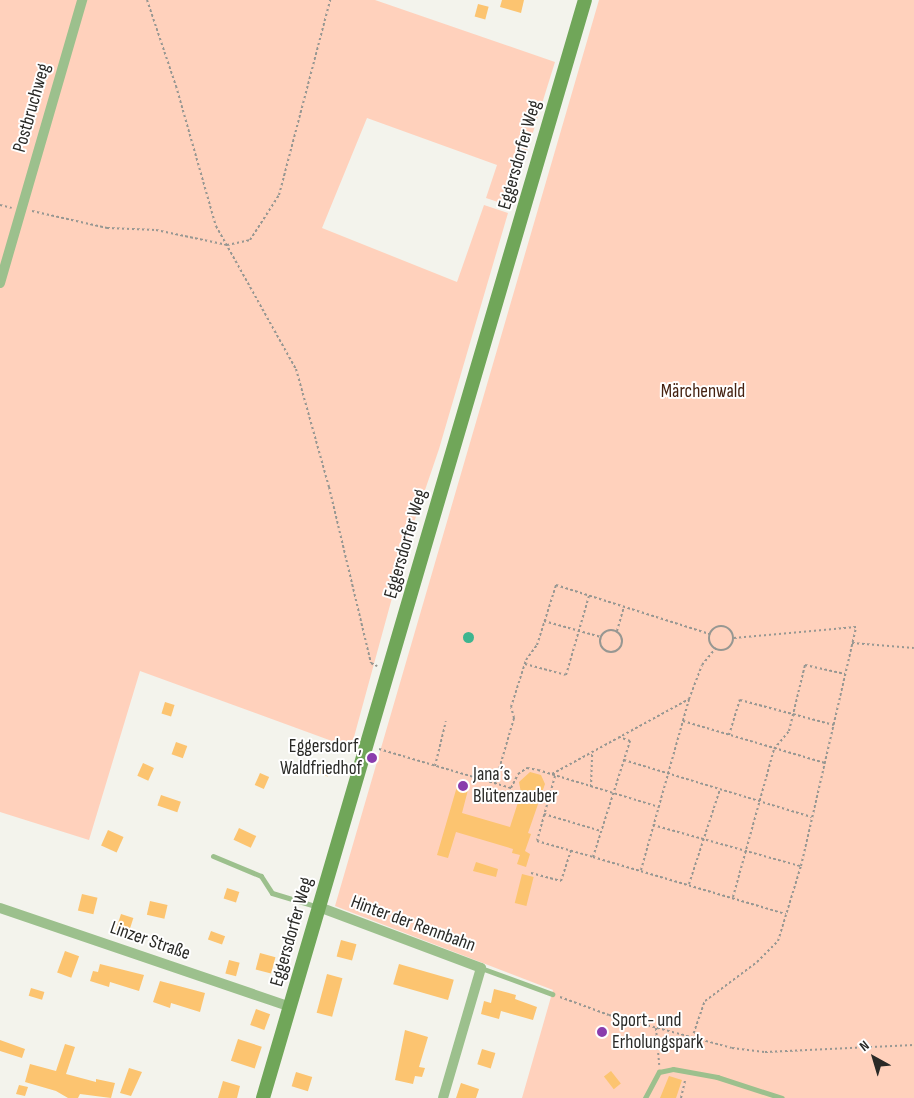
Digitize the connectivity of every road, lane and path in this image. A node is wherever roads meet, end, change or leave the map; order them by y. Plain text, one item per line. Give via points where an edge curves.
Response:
1 (82, 0) edge
2 (147, 0) edge
3 (330, 0) edge
4 (585, 0) edge
5 (21, 209) junction
6 (227, 245) junction
7 (0, 283) edge
8 (589, 596) junction
9 (624, 606) junction
10 (544, 621) junction
11 (577, 630) junction
12 (617, 631) junction
13 (710, 634) junction
14 (601, 637) junction
15 (733, 638) junction
16 (852, 643) junction
17 (716, 648) junction
18 (914, 648) edge
19 (525, 664) junction
20 (388, 672) junction
21 (845, 674) junction
22 (689, 699) junction
23 (793, 714) junction
24 (446, 721) dead end
25 (683, 721) junction
26 (834, 725) junction
27 (729, 735) junction
28 (620, 736) junction
29 (376, 749) dead end
30 (774, 749) junction
31 (592, 752) junction
32 (624, 760) junction
33 (825, 763) junction
34 (434, 766) junction
35 (552, 774) junction
36 (670, 774) junction
37 (556, 776) junction
38 (495, 783) junction
39 (591, 788) junction
40 (720, 789) junction
41 (613, 794) junction
42 (759, 801) junction
43 (659, 807) junction
44 (544, 814) junction
45 (812, 817) junction
46 (653, 825) junction
47 (601, 832) junction
48 (703, 839) junction
49 (571, 850) junction
50 (746, 850) junction
51 (213, 856) dead end
52 (593, 857) junction
53 (801, 866) junction
54 (641, 870) junction
55 (531, 873) dead end
56 (689, 884) junction
57 (733, 897) junction
58 (319, 907) junction
59 (0, 908) edge
60 (786, 914) junction
61 (480, 968) junction
62 (552, 994) joint
63 (290, 1007) junction
64 (656, 1028) junction
65 (692, 1038) junction
66 (914, 1044) edge
67 (686, 1070) junction
68 (659, 1072) junction
69 (263, 1098) edge
70 (443, 1098) edge
71 (645, 1098) edge
72 (681, 1098) edge
73 (782, 1098) edge

1 - 5 street, Postbruchweg
2 - 6 path via 176,86 216,226
3 - 6 path via 278,195 250,240
4 - 20 main road, Eggersdorfer Weg
5 - 6 path via 107,228 156,230
5 - 7 street, Postbruchweg
6 - 20 path via 296,369 330,487 371,663
8 - 9 path
8 - 10 path via 556,585
8 - 11 path
9 - 12 path
9 - 13 path
10 - 11 path
10 - 19 path via 537,645
11 - 14 path
11 - 19 path via 566,676
12 - 14 path via 607,631
12 - 14 path via 622,640 620,648 614,652 604,649
13 - 15 path via 717,627 725,627
13 - 17 path via 711,643
15 - 16 path via 843,626 856,627
15 - 17 path via 728,648
16 - 18 path
16 - 21 path
17 - 22 path via 702,665
19 - 38 path via 511,707 514,718
20 - 58 main road, Eggersdorfer Weg
21 - 23 path via 805,666
21 - 26 path
22 - 25 path
22 - 28 path
23 - 26 path
23 - 27 path via 740,700
23 - 30 path via 789,731
24 - 34 path
25 - 27 path
25 - 36 path
26 - 33 path
27 - 30 path
28 - 31 path
28 - 32 path via 630,741
29 - 34 path
30 - 33 path
30 - 42 path
31 - 35 path
31 - 39 path
32 - 36 path
32 - 41 path
33 - 45 path
34 - 38 path
35 - 37 path
35 - 38 path via 527,768 518,774 511,788
36 - 40 path
36 - 43 path
37 - 39 path
37 - 44 path
39 - 41 path
40 - 42 path
40 - 48 path
41 - 43 path
41 - 47 path
42 - 45 path
42 - 50 path
43 - 46 path
44 - 47 path
44 - 49 path via 537,841
45 - 53 path
46 - 48 path
46 - 54 path
47 - 52 path
48 - 50 path
48 - 56 path
49 - 52 path
49 - 55 path via 562,881
50 - 53 path
50 - 57 path
51 - 58 lane via 261,876 272,892
52 - 54 path
53 - 60 path
54 - 56 path
56 - 57 path
57 - 60 path
58 - 61 street, Hinter der Rennbahn
58 - 63 main road, Eggersdorfer Weg
59 - 63 street, Linzer Straße
60 - 65 path via 778,941 769,952 705,1001
61 - 62 lane
61 - 70 street, Hinter der Rennbahn
62 - 64 path
63 - 69 main road, Eggersdorfer Weg
64 - 65 path
64 - 68 path
65 - 66 path via 765,1052
67 - 68 lane
67 - 72 path
67 - 73 lane
68 - 71 lane

